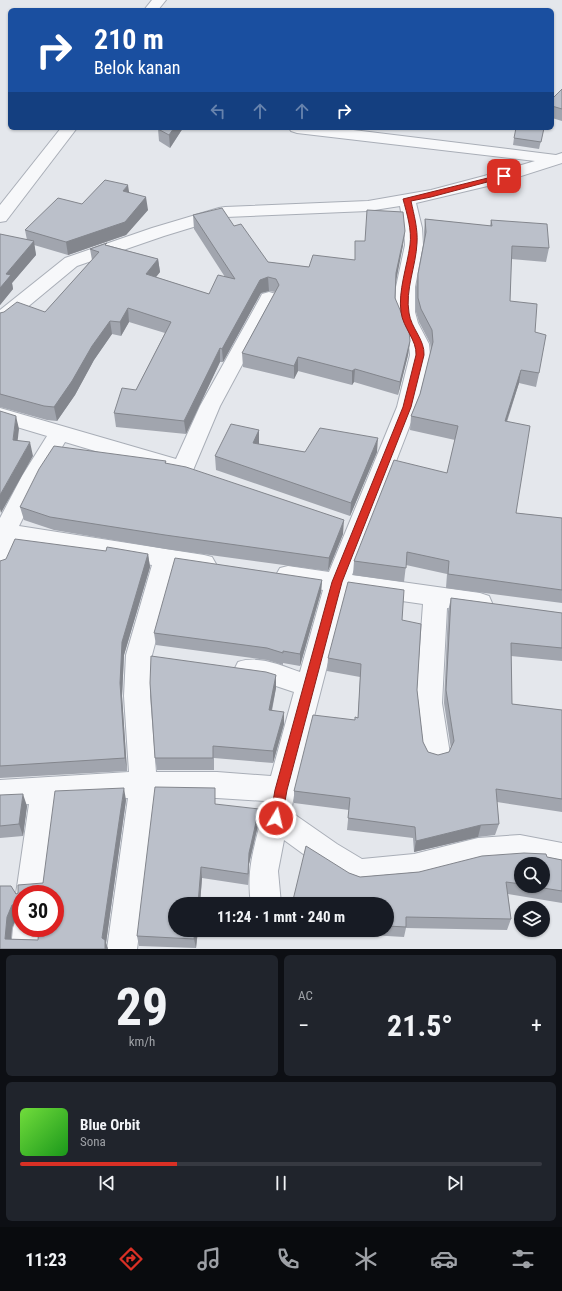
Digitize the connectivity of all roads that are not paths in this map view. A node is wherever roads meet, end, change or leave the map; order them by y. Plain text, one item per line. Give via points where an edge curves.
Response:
1 (159, 0) edge
2 (153, 8) edge
3 (67, 130) edge
4 (315, 130) edge
5 (560, 158) edge
6 (407, 199) junction
7 (0, 217) edge
8 (269, 298) dead end
9 (0, 320) edge
10 (0, 416) edge
11 (60, 433) junction
12 (183, 469) junction
13 (205, 476) edge
14 (337, 521) edge
15 (359, 528) junction
16 (6, 533) edge
17 (166, 559) junction
18 (0, 565) edge
19 (227, 567) edge
20 (265, 572) edge
21 (337, 582) junction
22 (436, 597) junction
23 (499, 606) edge
24 (222, 666) edge
25 (309, 686) junction
26 (436, 754) edge
27 (143, 784) junction
28 (281, 790) junction
29 (45, 791) junction
30 (0, 793) edge
31 (276, 818) junction
32 (562, 857) edge
33 (32, 885) edge
34 (264, 897) edge
35 (27, 937) edge
36 (26, 949) edge
37 (122, 949) edge

1 - 2 street
3 - 7 street
4 - 5 street
5 - 6 street via 490,180
6 - 9 street via 368,206 218,214 71,262
6 - 15 street via 414,244 404,302 407,321 421,348 420,355 407,407
8 - 12 street via 210,406
10 - 11 street
11 - 12 street
11 - 16 street via 19,501
12 - 13 street
14 - 15 street
15 - 21 street
16 - 17 street
16 - 18 street
17 - 19 street
17 - 27 street via 150,656 137,696
20 - 21 street
21 - 22 street
21 - 25 street
22 - 23 street
22 - 26 street via 429,703
24 - 25 street via 267,672
25 - 28 street
27 - 28 street via 217,785
27 - 29 street
27 - 37 street
28 - 31 street
29 - 30 street
29 - 33 street
31 - 32 street via 359,873 414,868 478,852 520,849
31 - 34 street via 265,857 262,887
35 - 36 street

